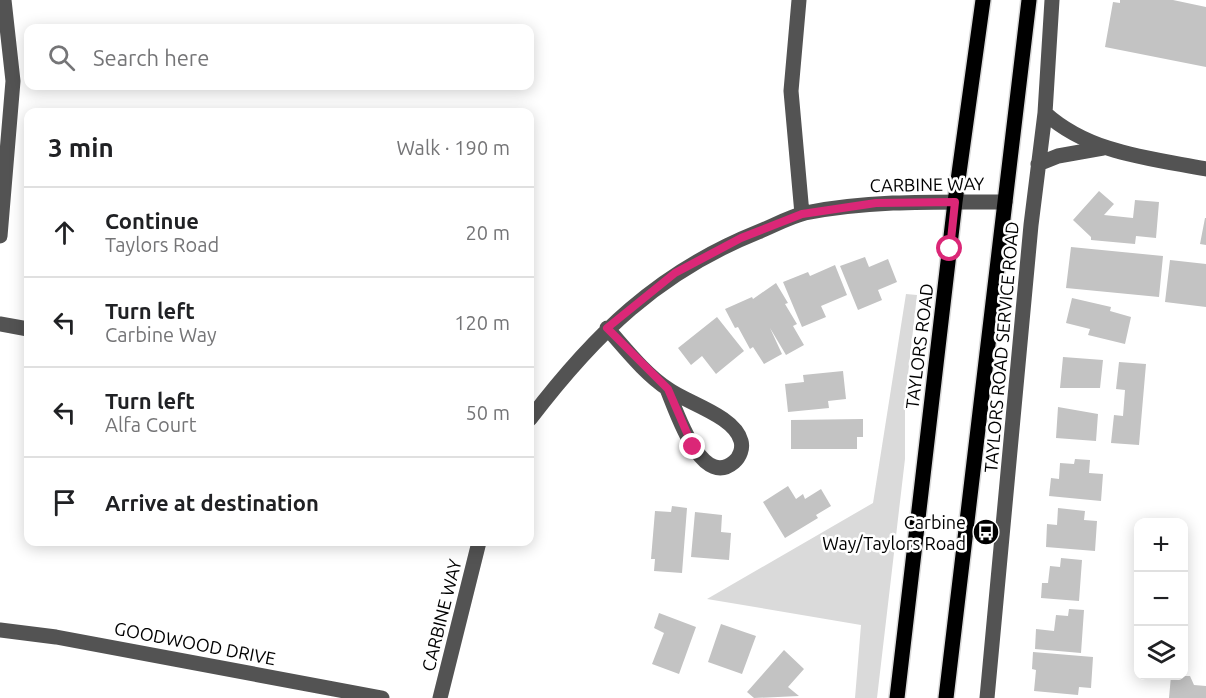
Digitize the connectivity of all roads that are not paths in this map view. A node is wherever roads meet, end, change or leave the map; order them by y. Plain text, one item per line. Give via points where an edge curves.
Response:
1 (4, 0) edge
2 (799, 0) edge
3 (983, 0) edge
4 (1029, 0) edge
5 (1052, 0) edge
6 (1044, 113) junction
7 (1103, 148) junction
8 (1038, 164) junction
9 (1206, 170) edge
10 (955, 202) junction
11 (1005, 202) junction
12 (802, 214) junction
13 (0, 236) edge
14 (0, 324) edge
15 (24, 328) edge
16 (607, 328) junction
17 (668, 389) junction
18 (534, 414) edge
19 (478, 546) edge
20 (0, 630) edge
21 (382, 698) edge
22 (440, 698) edge
23 (897, 698) edge
24 (946, 698) edge
25 (987, 698) edge

1 - 13 street via 12,81
2 - 12 street via 791,91
3 - 10 main road, TAYLORS ROAD
4 - 11 main road
5 - 6 street, TAYLORS ROAD SERVICE ROAD
6 - 7 street via 1062,129
6 - 8 street, TAYLORS ROAD SERVICE ROAD
7 - 8 street
7 - 9 street
8 - 25 street, TAYLORS ROAD SERVICE ROAD
10 - 11 street, CARBINE WAY
10 - 12 street, CARBINE WAY via 876,203
10 - 23 main road, TAYLORS ROAD
11 - 24 main road
12 - 16 street, CARBINE WAY via 741,238 675,273
14 - 15 street
16 - 17 street
16 - 18 street, CARBINE WAY via 567,370
17 - 17 street via 723,419 736,431 742,442 736,460 720,468 702,458
19 - 22 street, CARBINE WAY
20 - 21 street, GOODWOOD DRIVE

